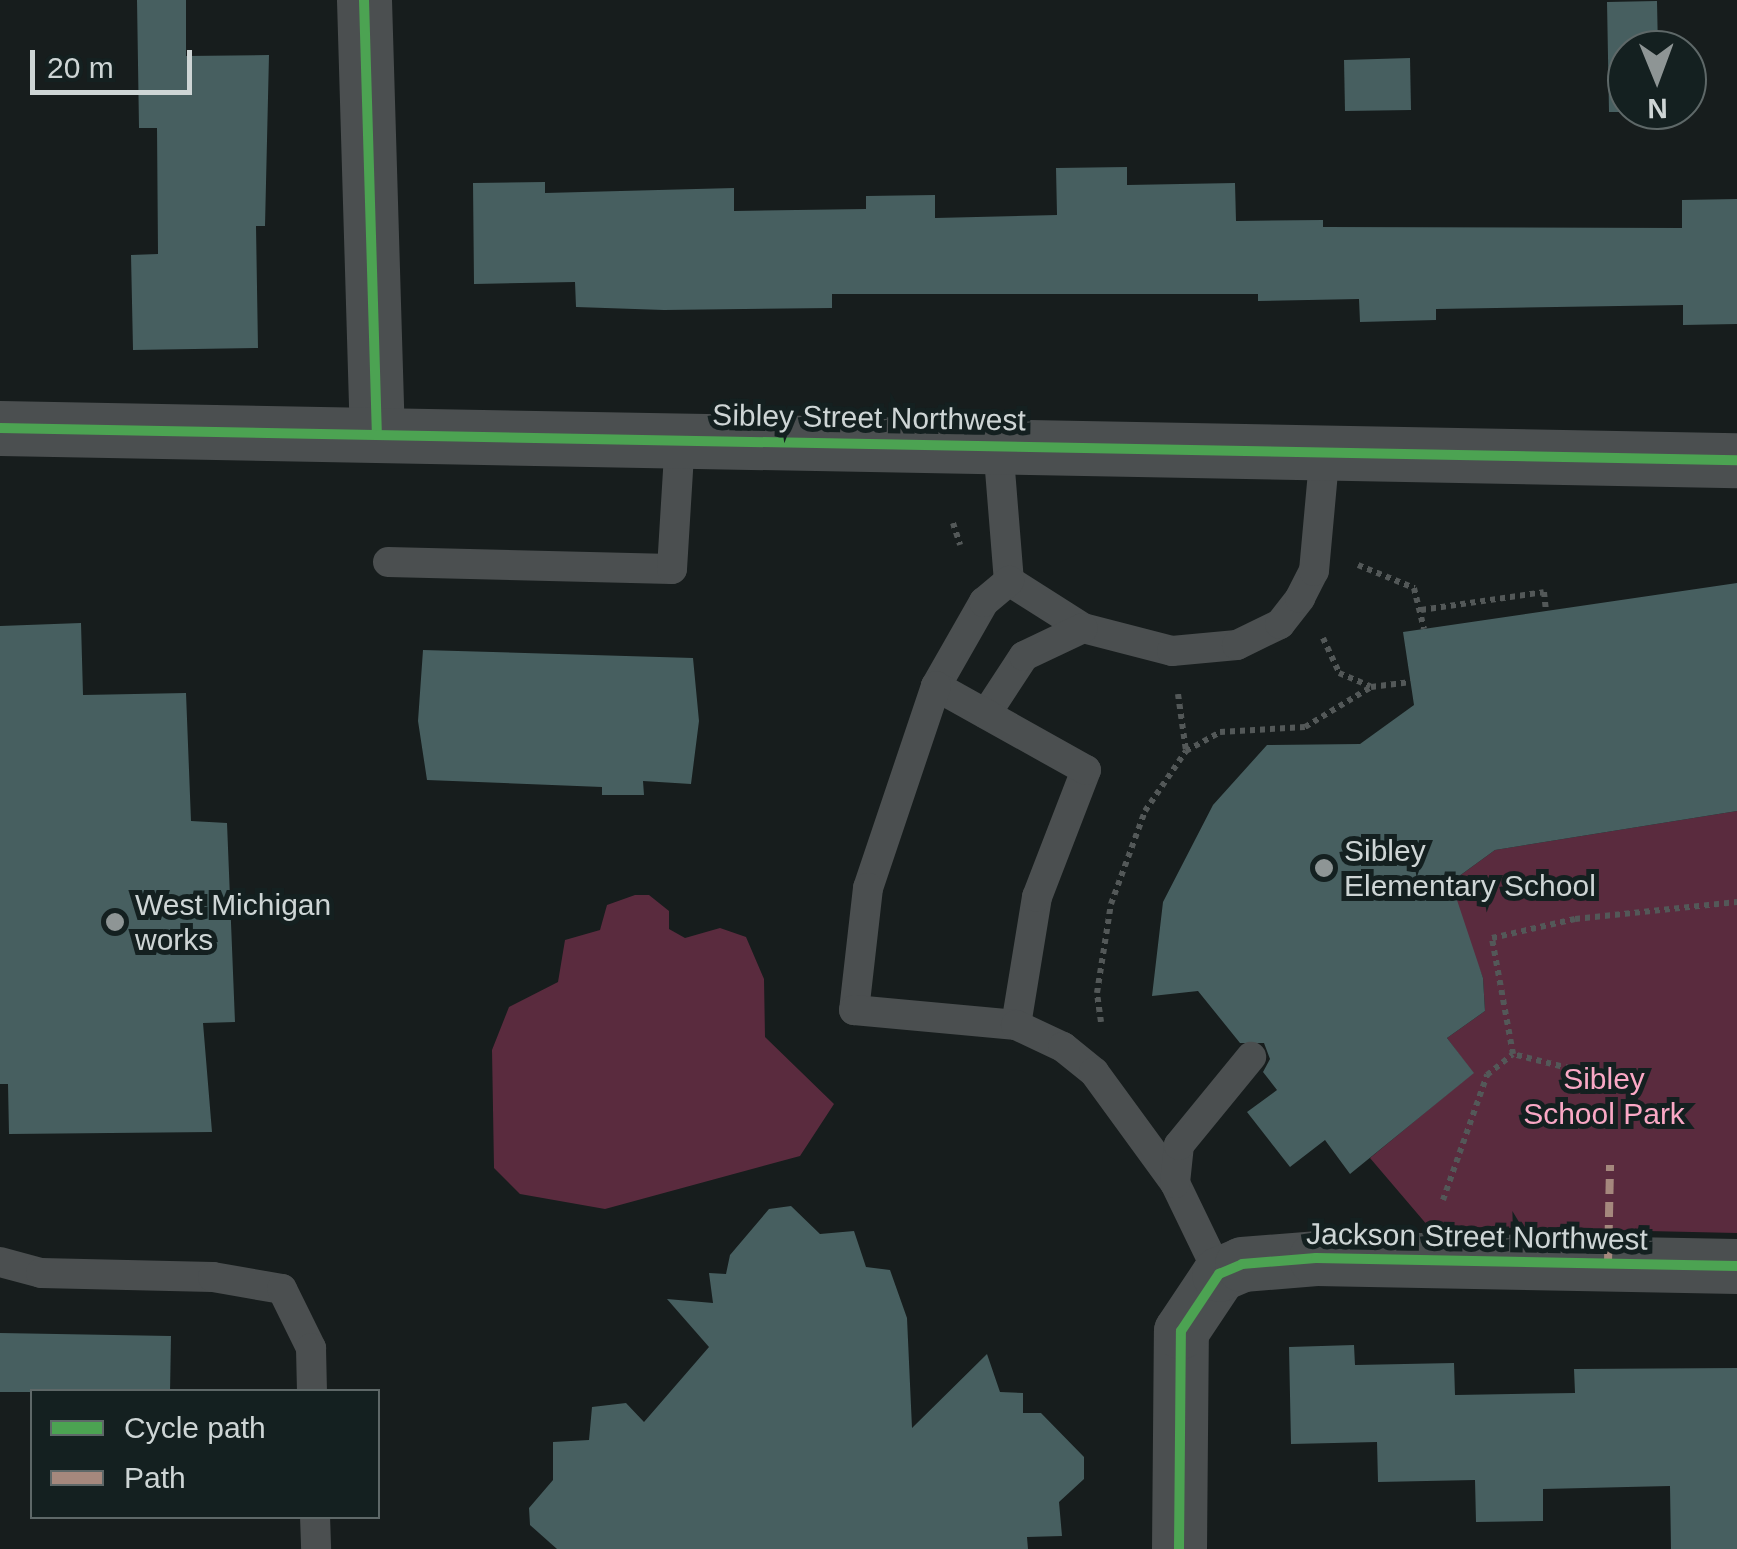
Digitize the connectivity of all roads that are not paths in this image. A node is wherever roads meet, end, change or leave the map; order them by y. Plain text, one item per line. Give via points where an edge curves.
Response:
1 (364, 0) edge
2 (0, 428) edge
3 (378, 433) junction
4 (680, 439) junction
5 (998, 446) junction
6 (1325, 452) junction
7 (1737, 460) edge
8 (388, 562) dead end
9 (1008, 581) junction
10 (1083, 628) junction
11 (936, 686) junction
12 (986, 714) junction
13 (1016, 1025) junction
14 (1251, 1057) dead end
15 (1176, 1183) junction
16 (0, 1262) edge
17 (1737, 1266) edge
18 (1219, 1274) junction
19 (312, 1389) edge
20 (315, 1519) edge
21 (316, 1549) edge
22 (1179, 1549) edge

1 - 3 street
2 - 3 street, Sibley Street Northwest
3 - 4 street, Sibley Street Northwest
4 - 5 street, Sibley Street Northwest
4 - 8 lane via 672,569
5 - 6 street, Sibley Street Northwest
5 - 9 lane
6 - 7 street, Sibley Street Northwest
6 - 10 lane via 1314,571 1280,624 1236,645 1203,650 1131,644
9 - 10 lane
9 - 11 lane via 984,602
10 - 12 lane via 1024,656
11 - 12 lane
11 - 13 lane via 868,888 854,1010
12 - 13 lane via 1086,770 1037,898
13 - 15 lane via 1094,1072
14 - 15 lane via 1179,1144
15 - 18 lane
16 - 19 lane via 40,1273 213,1277 282,1289 311,1348
17 - 18 street, Jackson Street Northwest via 1316,1258 1242,1264
18 - 22 street via 1180,1330
20 - 21 lane

